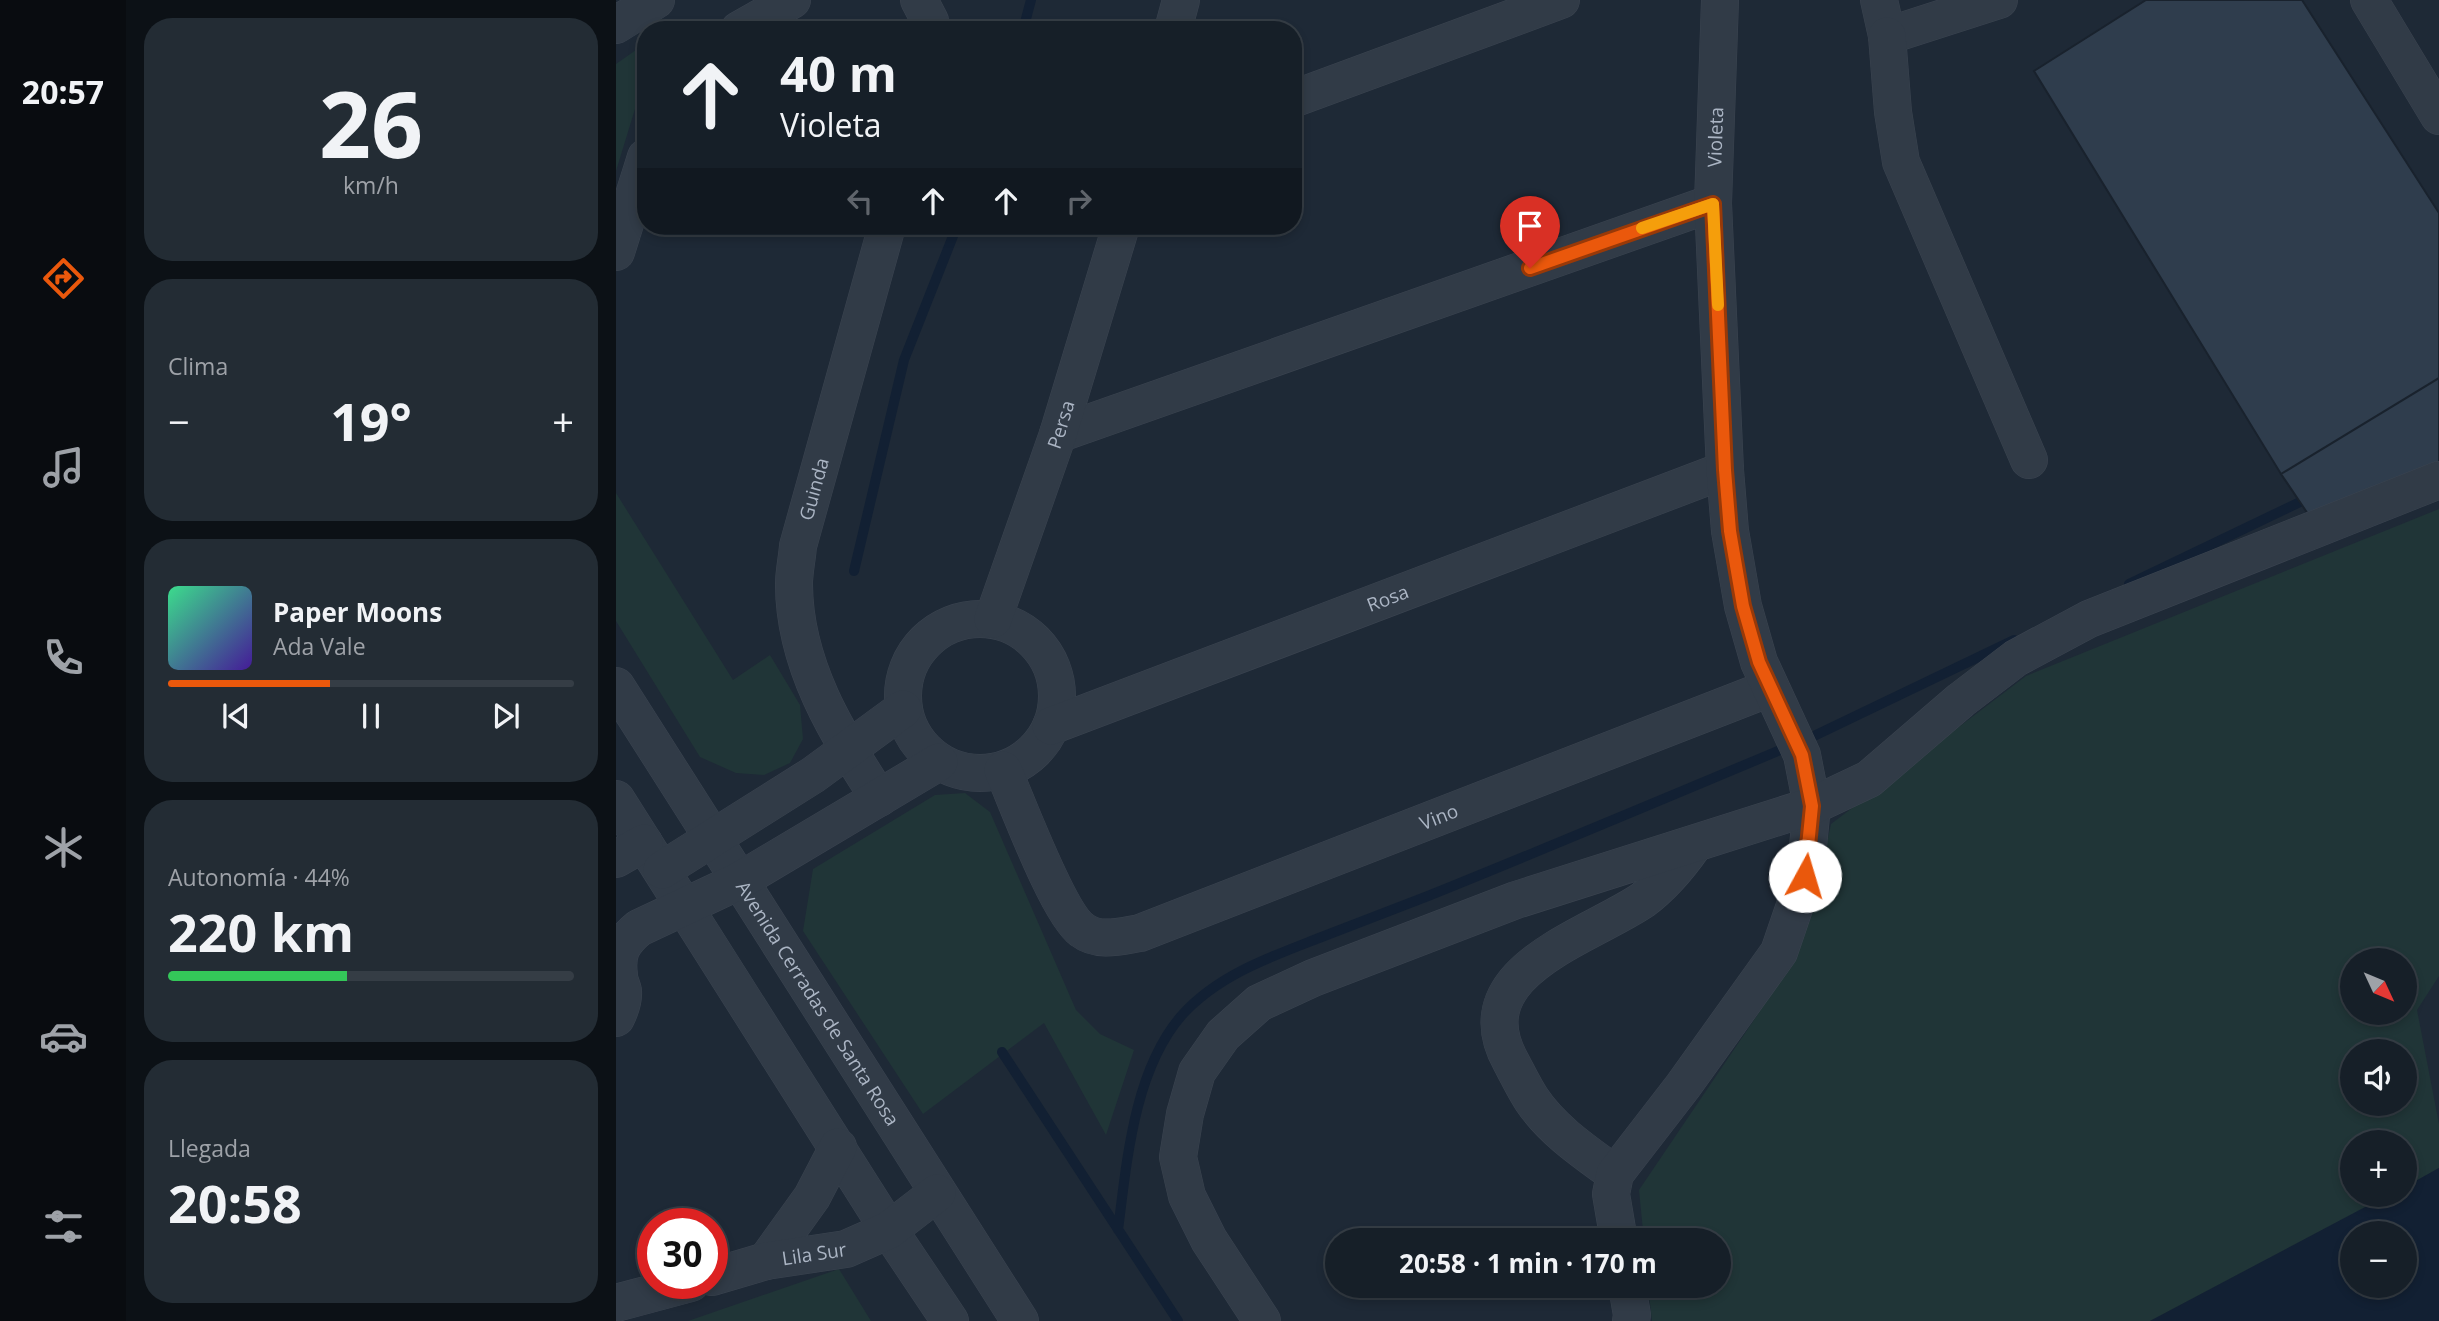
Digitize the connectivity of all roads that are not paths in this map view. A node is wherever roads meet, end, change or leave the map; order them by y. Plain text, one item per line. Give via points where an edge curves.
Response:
1 (656, 0) edge
2 (792, 0) edge
3 (919, 0) edge
4 (1181, 0) edge
5 (1561, 0) edge
6 (1720, 0) edge
7 (1879, 0) edge
8 (1997, 0) edge
9 (2369, 0) edge
10 (618, 20) edge
11 (755, 21) edge
12 (930, 21) edge
13 (1175, 21) edge
14 (1887, 36) junction
15 (1302, 96) edge
16 (2439, 116) edge
17 (637, 186) edge
18 (1713, 204) junction
19 (884, 235) edge
20 (1118, 235) edge
21 (616, 252) edge
22 (1058, 434) junction
23 (2029, 460) dead end
24 (1725, 470) junction
25 (2439, 480) edge
26 (993, 619) junction
27 (616, 686) edge
28 (1770, 688) junction
29 (903, 709) junction
30 (1051, 726) junction
31 (848, 751) junction
32 (939, 762) junction
33 (1003, 770) junction
34 (879, 798) junction
35 (616, 799) edge
36 (1812, 806) junction
37 (713, 837) junction
38 (1693, 846) junction
39 (641, 858) edge
40 (739, 881) junction
41 (684, 908) junction
42 (616, 1018) edge
43 (838, 1147) junction
44 (1615, 1174) junction
45 (937, 1193) junction
46 (1617, 1228) edge
47 (889, 1230) junction
48 (766, 1261) junction
49 (728, 1272) edge
50 (1629, 1298) edge
51 (950, 1321) edge
52 (1020, 1321) edge
53 (1262, 1321) edge
54 (1631, 1321) edge

1 - 10 street
2 - 11 street
3 - 12 street
4 - 13 street
5 - 15 street
6 - 18 street, Violeta
7 - 14 street
8 - 14 street
9 - 16 street
14 - 23 street via 1901,162
17 - 21 street
18 - 22 street
18 - 24 street, Violeta
19 - 31 street, Guinda via 798,546 794,584 813,679
20 - 22 street, Persa
22 - 26 street, Persa
24 - 28 street, Violeta via 1743,606
24 - 30 street, Rosa
25 - 36 street via 2089,619 2016,658 1869,779
26 - 29 street via 961,621 931,635 919,647 905,677
26 - 30 street via 1026,632 1049,660 1058,695
27 - 37 street, Avenida Cerradas de Santa Rosa
28 - 33 street, Vino via 1140,933 1104,938 1083,932 1062,905
28 - 36 street, Violeta via 1795,739
29 - 31 street
29 - 32 street via 916,740
30 - 33 street via 1032,753
31 - 34 street, Guinda
31 - 37 street
32 - 33 street via 970,773
32 - 34 street
34 - 40 street
35 - 39 street
36 - 38 street
36 - 44 street, Violeta via 1805,876 1779,952
37 - 39 street
37 - 40 street, Avenida Cerradas de Santa Rosa
38 - 44 street via 1676,870 1643,900 1554,949 1513,982 1498,1014 1505,1051 1532,1100 1562,1133
38 - 53 street via 1516,900 1313,978 1259,1003 1223,1035 1197,1072 1178,1157 1186,1196
39 - 41 street
40 - 41 street
40 - 45 street, Avenida Cerradas de Santa Rosa
41 - 42 street via 625,939 618,952 623,991
41 - 43 street
43 - 47 street
43 - 48 street, Lila Sur via 812,1197
44 - 46 street via 1611,1194
45 - 47 street, Lila Sur
45 - 52 street, Avenida Cerradas de Santa Rosa
47 - 48 street, Lila Sur via 846,1249
47 - 51 street
48 - 49 street
50 - 54 street

